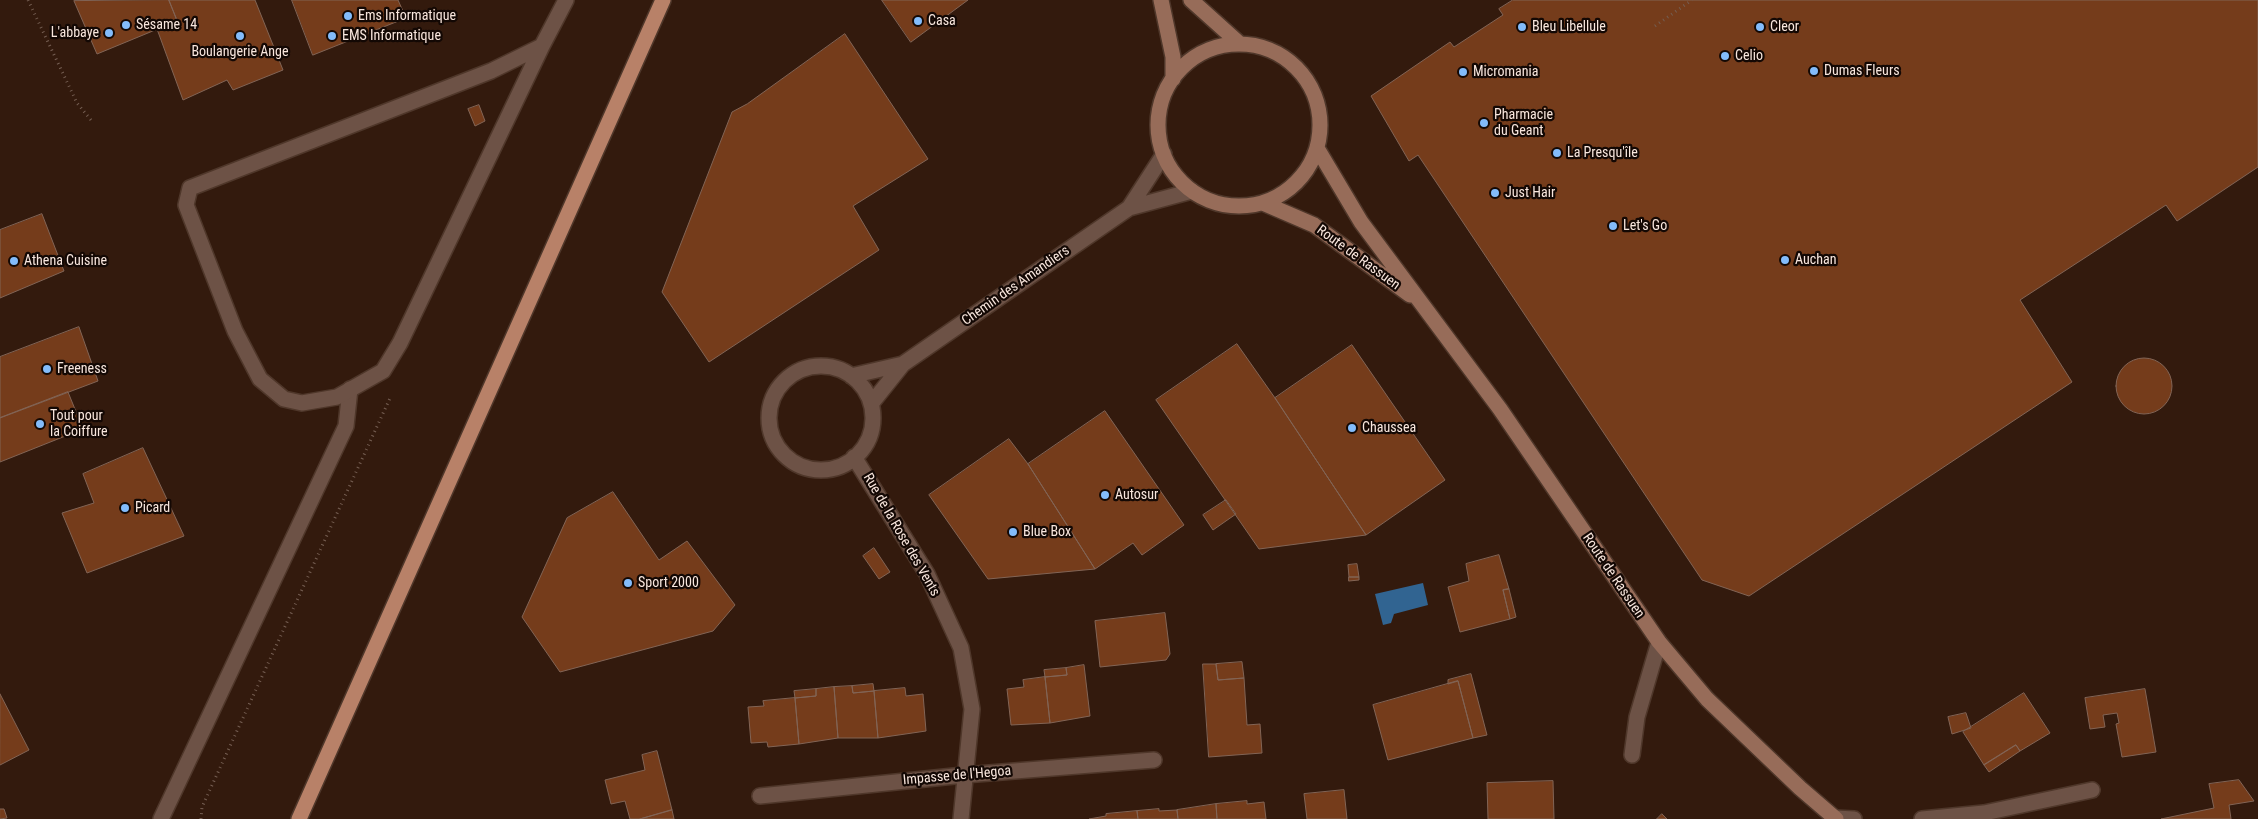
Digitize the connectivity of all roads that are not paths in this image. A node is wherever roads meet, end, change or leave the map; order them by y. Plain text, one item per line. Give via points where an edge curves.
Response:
1 (566, 0) edge
2 (663, 0) edge
3 (1161, 0) edge
4 (1191, 0) edge
5 (1240, 44) junction
6 (542, 46) junction
7 (1173, 79) junction
8 (1317, 148) junction
9 (1164, 154) junction
10 (1192, 191) junction
11 (1263, 203) junction
12 (1129, 208) junction
13 (1423, 305) junction
14 (903, 364) junction
15 (851, 376) junction
16 (350, 389) junction
17 (871, 404) junction
18 (854, 457) junction
19 (1659, 642) junction
20 (1632, 754) dead end
21 (1154, 760) dead end
22 (964, 775) junction
23 (2092, 790) dead end
24 (760, 796) dead end
25 (1836, 818) edge
26 (161, 819) edge
27 (299, 819) edge
28 (961, 819) edge
29 (1854, 819) edge
30 (1922, 819) edge

1 - 6 street
2 - 27 main road
3 - 7 main road via 1173,57
4 - 5 main road
5 - 7 main road via 1213,48 1200,54
5 - 8 main road via 1255,45 1281,55 1303,74 1318,107
6 - 16 street via 400,343 383,371
6 - 16 street via 491,71 190,188 186,205 193,226 235,331 260,379 284,399 302,403 337,397
7 - 9 main road via 1163,99 1159,119
8 - 11 main road via 1299,181 1283,194
8 - 13 main road, Route de Rassuen via 1361,222
9 - 10 main road via 1176,175
9 - 12 street, Chemin des Amandiers
10 - 11 main road via 1206,200 1226,205
10 - 12 street, Chemin des Amandiers
11 - 13 main road, Route de Rassuen via 1314,225
12 - 14 street, Chemin des Amandiers
13 - 19 main road, Route de Rassuen via 1500,409
14 - 15 street, Chemin des Amandiers
14 - 17 street, Chemin des Amandiers
15 - 17 street via 863,388
15 - 18 street via 829,366 800,370 778,390 769,419 778,447 802,466 833,468
16 - 26 street via 346,426
17 - 18 street via 871,432
18 - 22 street, Rue de la Rose des Vents via 927,574 961,648 972,709
19 - 20 street via 1637,717
19 - 25 main road, Route de Rassuen via 1707,699
21 - 22 street, Impasse de l'Hegoa
22 - 24 street, Impasse de l'Hegoa
22 - 28 street, Rue de la Rose des Vents
23 - 30 street via 1984,814
25 - 29 street

